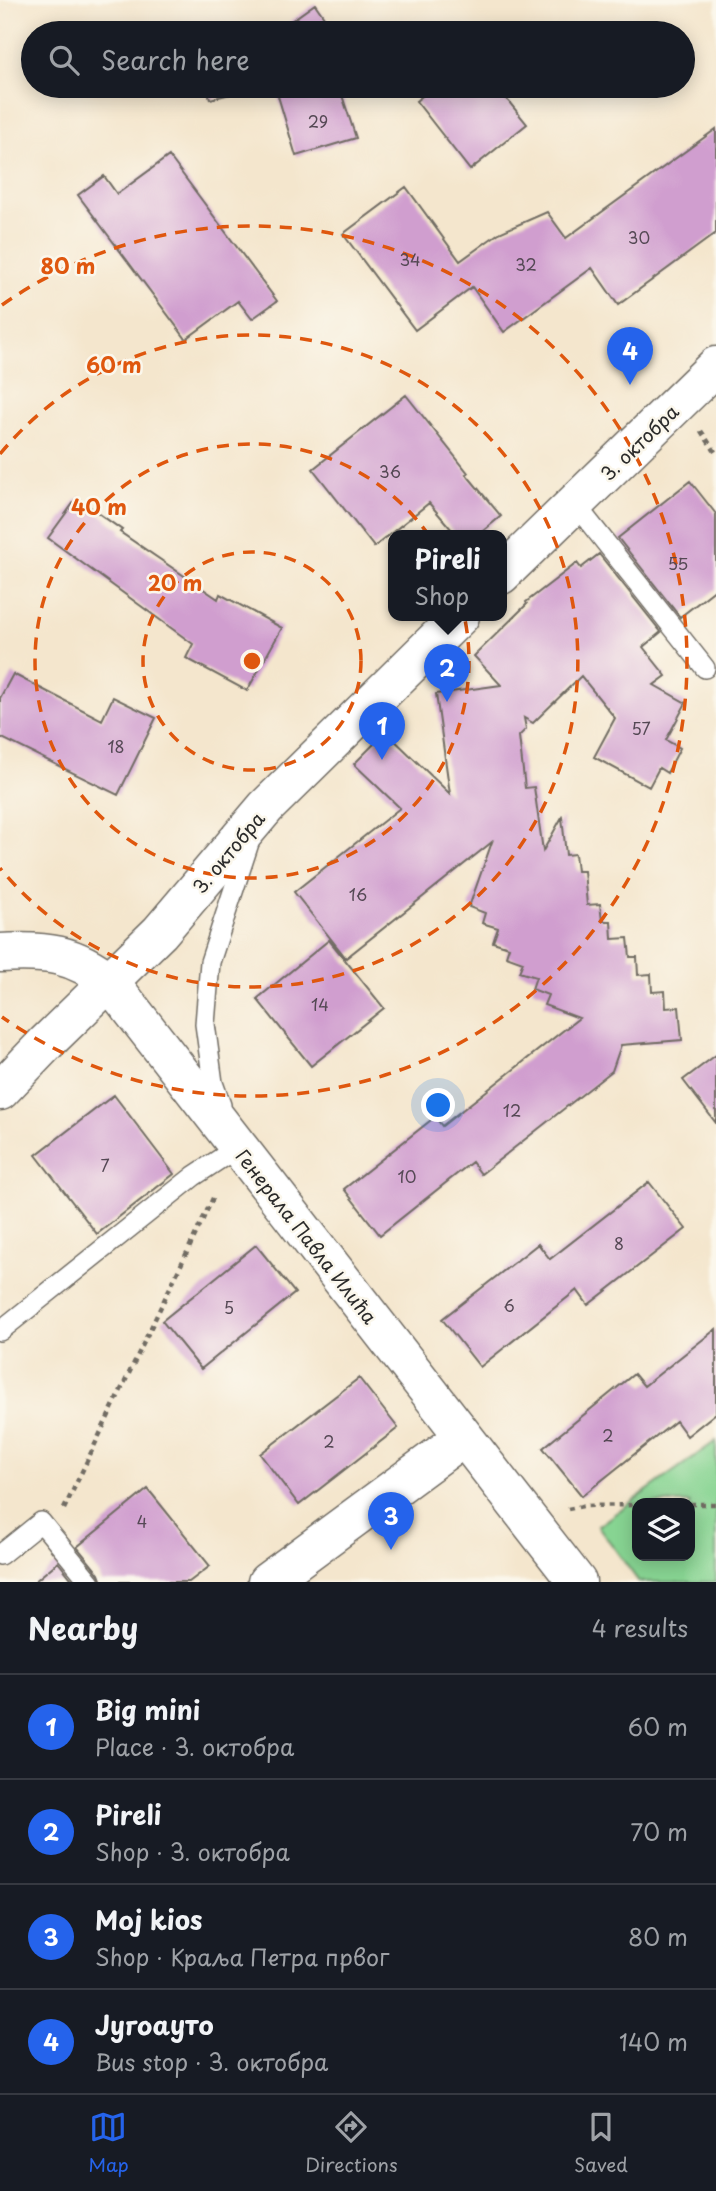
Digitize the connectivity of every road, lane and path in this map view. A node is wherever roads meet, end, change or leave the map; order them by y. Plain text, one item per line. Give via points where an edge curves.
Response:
1 (716, 366) edge
2 (575, 503) junction
3 (507, 569) edge
4 (455, 621) edge
5 (705, 668) dead end
6 (266, 807) junction
7 (0, 953) edge
8 (110, 982) junction
9 (0, 1091) edge
10 (238, 1147) junction
11 (214, 1197) dead end
12 (0, 1331) edge
13 (464, 1437) junction
14 (695, 1504) edge
15 (716, 1504) edge
16 (632, 1505) edge
17 (561, 1511) dead end
18 (51, 1534) junction
19 (0, 1555) edge
20 (90, 1582) edge
21 (267, 1582) edge
22 (577, 1582) edge

1 - 2 street, 3. октобра
2 - 3 street, 3. октобра
2 - 5 lane
4 - 6 street, 3. октобра
6 - 8 street, 3. октобра via 160,932
6 - 10 lane via 246,849 210,962 205,1024 213,1083
7 - 8 street, Генерала Павла Илића via 67,956 91,966
8 - 9 street, 3. октобра
8 - 10 street, Генерала Павла Илића
10 - 12 lane via 194,1176
10 - 13 street, Генерала Павла Илића
11 - 18 path
13 - 21 street
13 - 22 street, Генерала Павла Илића
14 - 15 path
16 - 17 path
18 - 19 lane via 41,1522
18 - 20 lane

